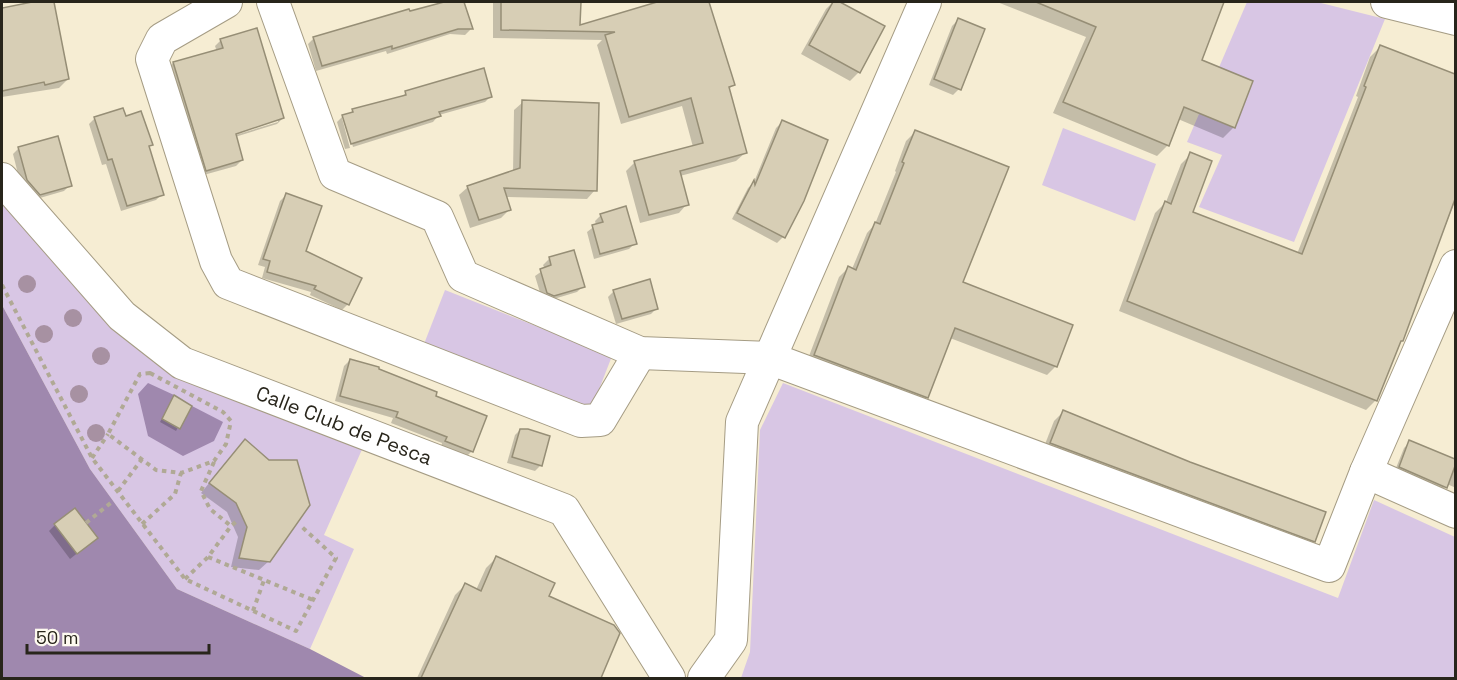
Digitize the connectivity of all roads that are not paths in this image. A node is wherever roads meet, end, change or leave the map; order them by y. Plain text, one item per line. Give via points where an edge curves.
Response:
1 (226, 2) edge
2 (273, 2) edge
3 (925, 2) edge
4 (1387, 2) edge
5 (1455, 19) edge
6 (2, 179) edge
7 (1455, 266) edge
8 (640, 353) junction
9 (769, 357) junction
10 (1366, 472) junction
11 (1455, 512) edge
12 (669, 678) edge
13 (704, 678) edge

1 - 8 lane via 162,39 152,59 216,261 228,283 581,422 600,420
2 - 8 lane via 334,174 436,217 463,276
3 - 9 lane
4 - 5 lane
6 - 12 lane, Calle Club de Pesca via 122,316 182,363 564,510
7 - 10 lane
8 - 9 lane
9 - 10 lane via 1329,566
9 - 13 lane via 742,422 731,640
10 - 11 lane

